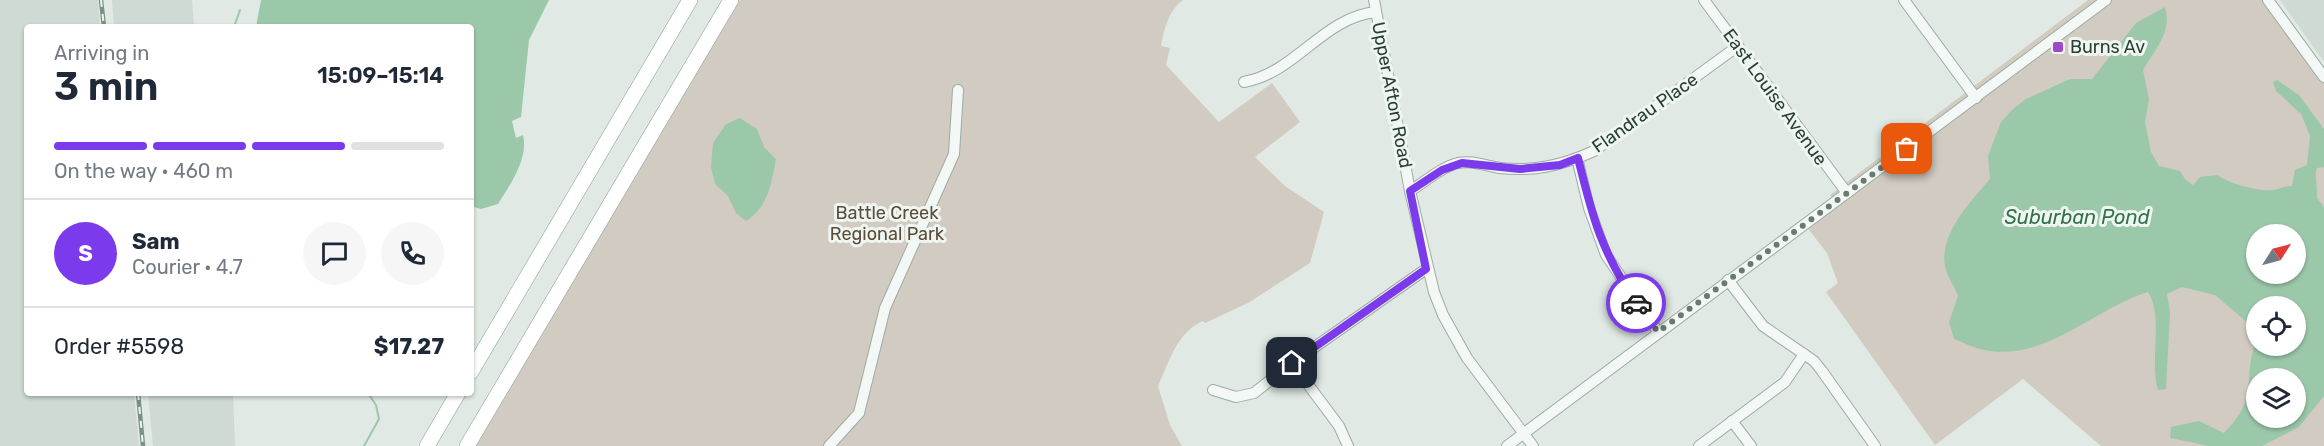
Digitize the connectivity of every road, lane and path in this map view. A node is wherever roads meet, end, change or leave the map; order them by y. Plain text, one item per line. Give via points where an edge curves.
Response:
1 (690, 0) edge
2 (731, 0) edge
3 (1374, 0) edge
4 (1704, 0) edge
5 (1904, 0) edge
6 (2104, 0) edge
7 (2268, 0) edge
8 (1375, 12) junction
9 (1738, 46) junction
10 (2324, 77) edge
11 (1244, 82) dead end
12 (958, 90) dead end
13 (1976, 98) junction
14 (1578, 158) junction
15 (1410, 191) junction
16 (1847, 193) junction
17 (1426, 269) junction
18 (1728, 280) junction
19 (1658, 332) junction
20 (1804, 354) junction
21 (1292, 363) junction
22 (474, 367) edge
23 (1212, 390) dead end
24 (456, 396) edge
25 (1732, 422) junction
26 (1524, 434) junction
27 (427, 446) edge
28 (467, 446) edge
29 (829, 446) edge
30 (1348, 446) edge
31 (1507, 446) edge
32 (1533, 446) edge
33 (1698, 446) edge
34 (1750, 446) edge
35 (1875, 446) edge

1 - 22 highway
2 - 28 highway
3 - 8 street, Upper Afton Road
4 - 9 street, East Louise Avenue
5 - 13 street
6 - 13 street
7 - 10 street
8 - 11 street via 1342,21 1271,72
8 - 15 street, Upper Afton Road
9 - 14 street, Flandrau Place via 1594,151
9 - 16 street, East Louise Avenue
12 - 29 street via 954,153 885,308 859,412
13 - 16 street
14 - 15 street, Flandrau Place via 1560,165 1520,169 1462,163 1442,170
14 - 19 street via 1606,255
15 - 17 street, Upper Afton Road
16 - 18 street
17 - 21 street
17 - 26 street, Upper Afton Road via 1454,337
18 - 19 street
18 - 20 street via 1763,326
19 - 26 street
20 - 25 street via 1785,382
20 - 35 street via 1822,371
21 - 23 street via 1245,396 1227,396
21 - 30 street via 1339,426
24 - 27 highway
25 - 33 street
25 - 34 street
26 - 31 street
26 - 32 street, Upper Afton Road

